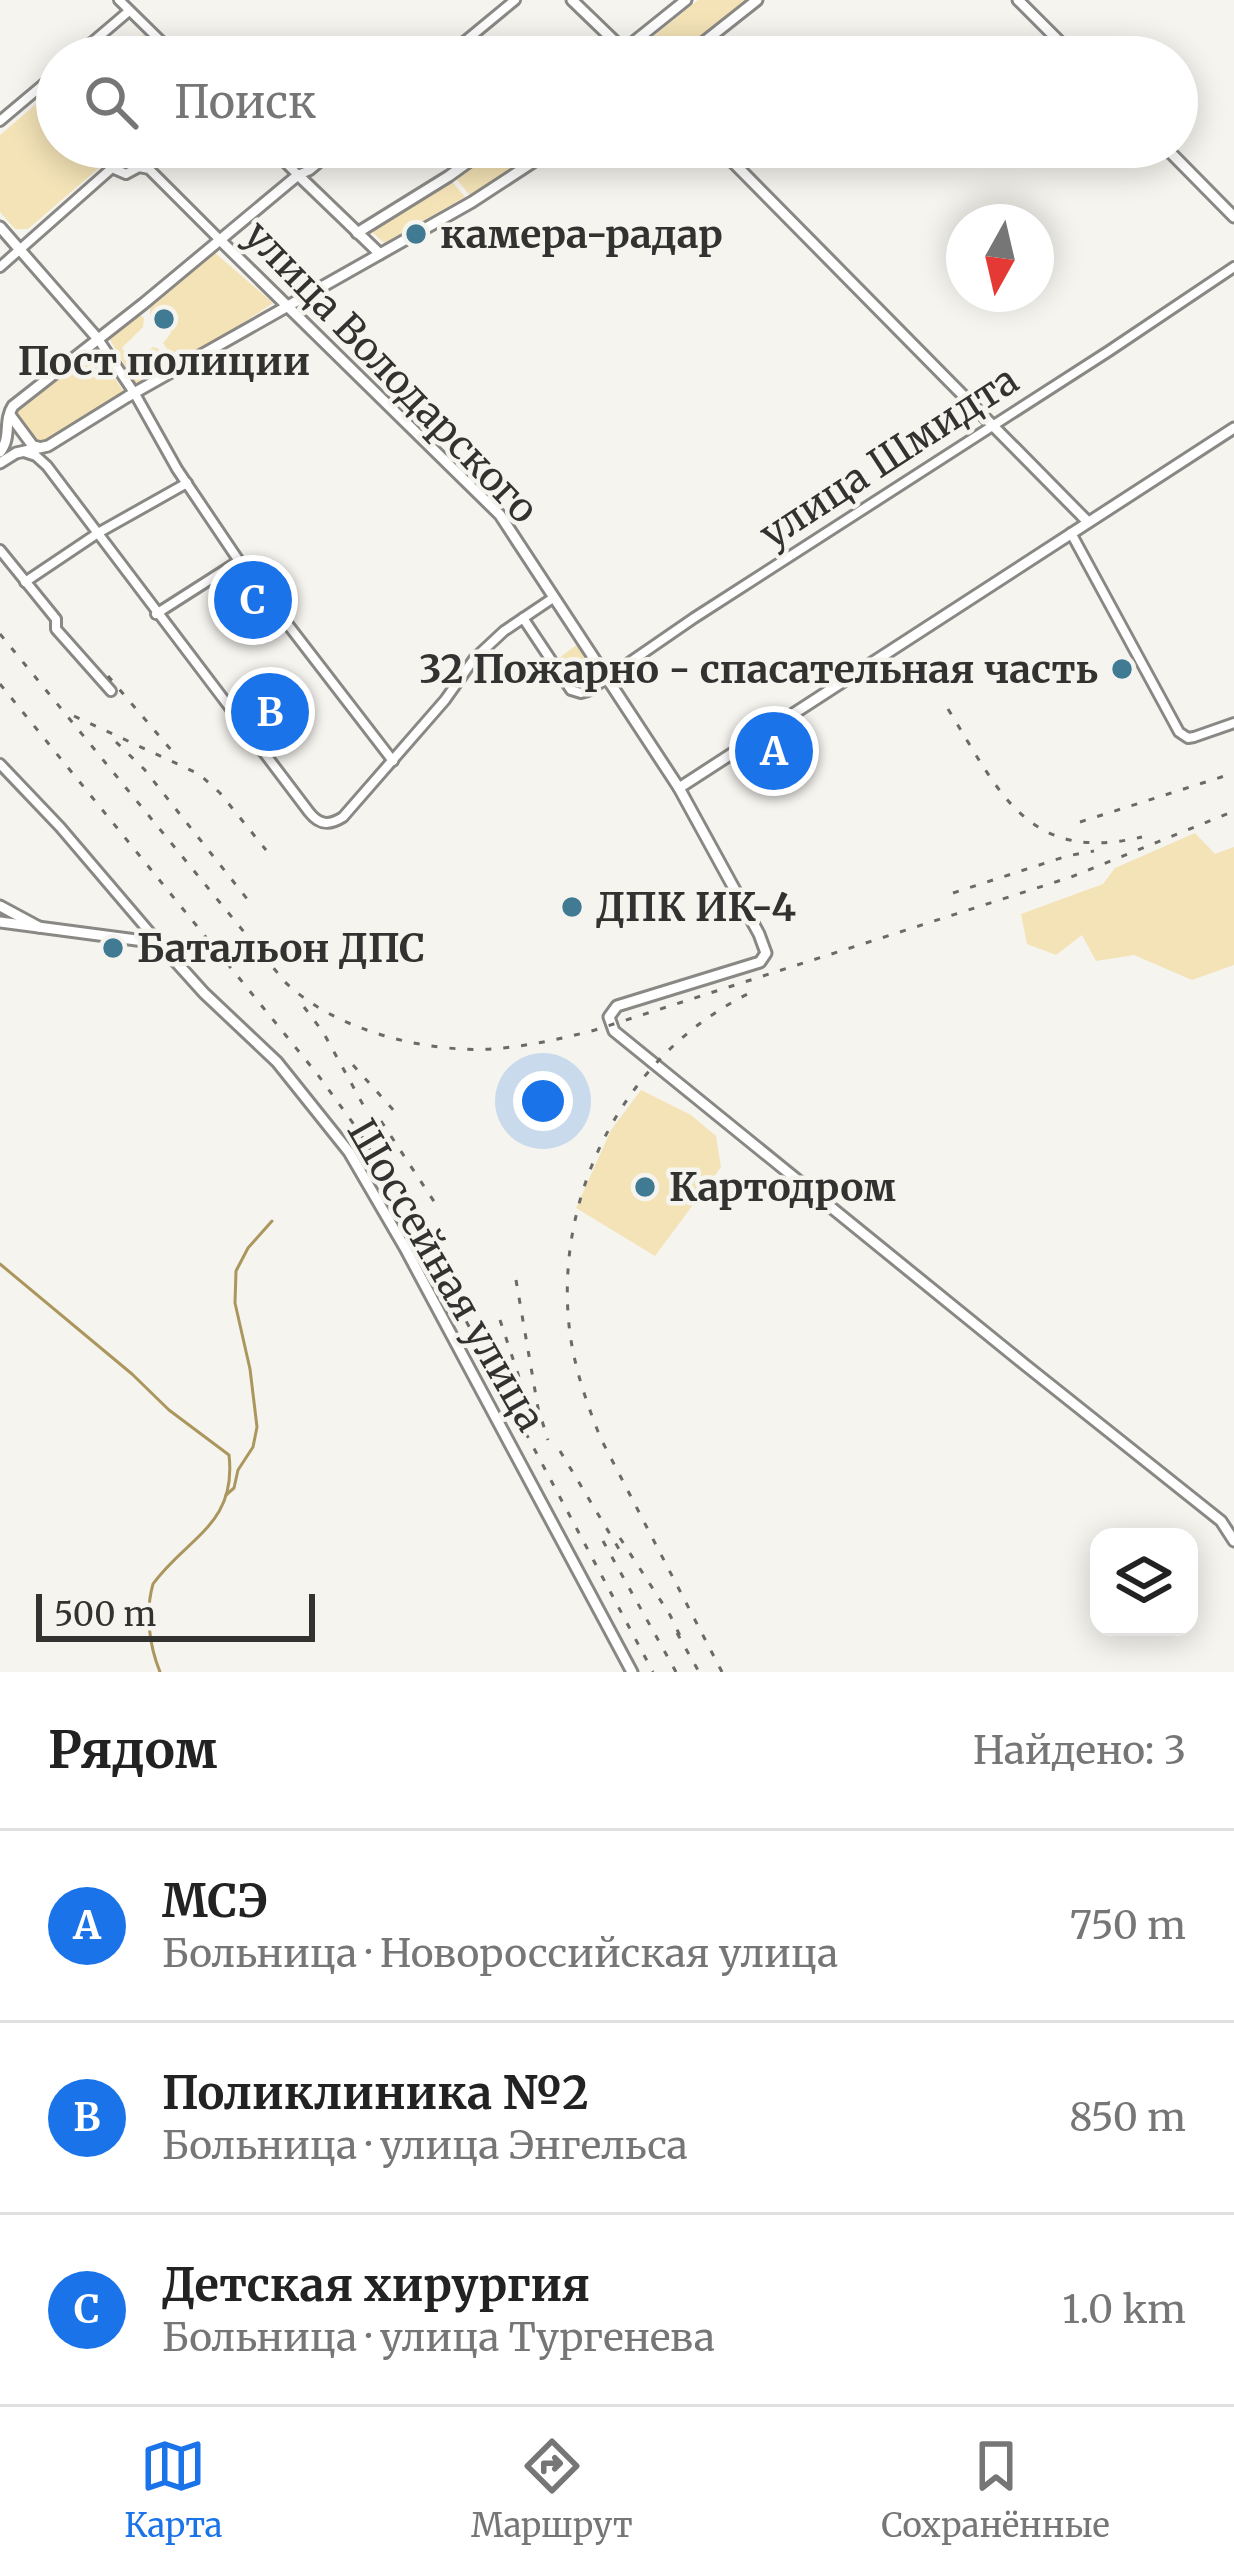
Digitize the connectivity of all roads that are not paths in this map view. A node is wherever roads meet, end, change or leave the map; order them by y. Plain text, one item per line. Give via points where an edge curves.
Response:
1 (118, 0) edge
2 (515, 0) edge
3 (572, 0) edge
4 (686, 0) edge
5 (757, 0) edge
6 (1018, 0) edge
7 (129, 10) junction
8 (99, 36) edge
9 (156, 36) edge
10 (471, 36) edge
11 (606, 36) edge
12 (645, 36) edge
13 (712, 36) edge
14 (1054, 36) edge
15 (36, 91) edge
16 (0, 121) edge
17 (116, 168) edge
18 (146, 168) edge
19 (291, 168) edge
20 (312, 168) edge
21 (460, 168) edge
22 (524, 168) edge
23 (739, 168) edge
24 (1186, 168) edge
25 (298, 175) junction
26 (1234, 217) edge
27 (0, 226) edge
28 (357, 233) junction
29 (219, 239) junction
30 (21, 249) junction
31 (380, 254) junction
32 (0, 267) edge
33 (1234, 267) edge
34 (289, 308) junction
35 (98, 339) junction
36 (135, 394) junction
37 (6, 410) edge
38 (993, 425) junction
39 (1234, 428) edge
40 (47, 446) junction
41 (23, 452) junction
42 (1, 459) edge
43 (47, 466) junction
44 (187, 483) junction
45 (1088, 522) junction
46 (98, 533) junction
47 (1072, 533) junction
48 (0, 550) edge
49 (239, 561) junction
50 (25, 582) junction
51 (553, 598) junction
52 (157, 614) junction
53 (523, 618) junction
54 (606, 679) junction
55 (111, 691) dead end
56 (1234, 723) edge
57 (393, 761) junction
58 (0, 764) edge
59 (679, 788) junction
60 (0, 906) edge
61 (0, 922) edge
62 (39, 927) junction
63 (159, 943) junction
64 (1221, 1521) junction
65 (1234, 1523) edge
66 (1234, 1541) edge
67 (632, 1672) edge

1 - 7 street
2 - 10 street
3 - 11 main road
4 - 12 main road
5 - 13 main road
6 - 14 main road
7 - 8 street
7 - 9 street
15 - 16 street
17 - 30 street, улица Володарского
18 - 29 street, улица Володарского
19 - 25 street
20 - 25 street
21 - 28 main road
22 - 31 main road
23 - 38 main road
24 - 26 main road
25 - 28 main road
25 - 29 main road
27 - 30 main road
28 - 31 main road
29 - 34 main road, улица Володарского
29 - 35 main road
30 - 32 street
30 - 35 main road
31 - 34 main road
33 - 38 street, улица Шмидта
34 - 36 main road
34 - 51 main road, улица Володарского via 500,515
35 - 36 street
35 - 37 main road
36 - 40 main road
36 - 44 street
37 - 40 main road via 33,446
37 - 42 main road
38 - 45 main road
38 - 54 street, улица Шмидта
39 - 45 main road
40 - 41 main road
40 - 43 street
41 - 42 main road
41 - 43 street
43 - 46 street
44 - 46 street
44 - 49 street
45 - 47 main road
46 - 50 street
46 - 52 street
47 - 56 street via 1179,732 1187,737
47 - 59 main road
48 - 50 street
49 - 52 street
49 - 57 street
50 - 55 street
51 - 53 street
51 - 54 main road, улица Володарского
52 - 57 street via 316,821 343,818
53 - 54 street, улица Шмидта via 575,693
53 - 57 street via 474,659
54 - 59 main road, улица Володарского
58 - 63 street
59 - 64 main road, улица Володарского via 766,953 760,962 617,1006 611,1027
60 - 62 main road
61 - 62 main road
62 - 63 main road
63 - 67 main road, Шоссейная улица via 277,1062 349,1152
64 - 65 main road
64 - 66 main road

